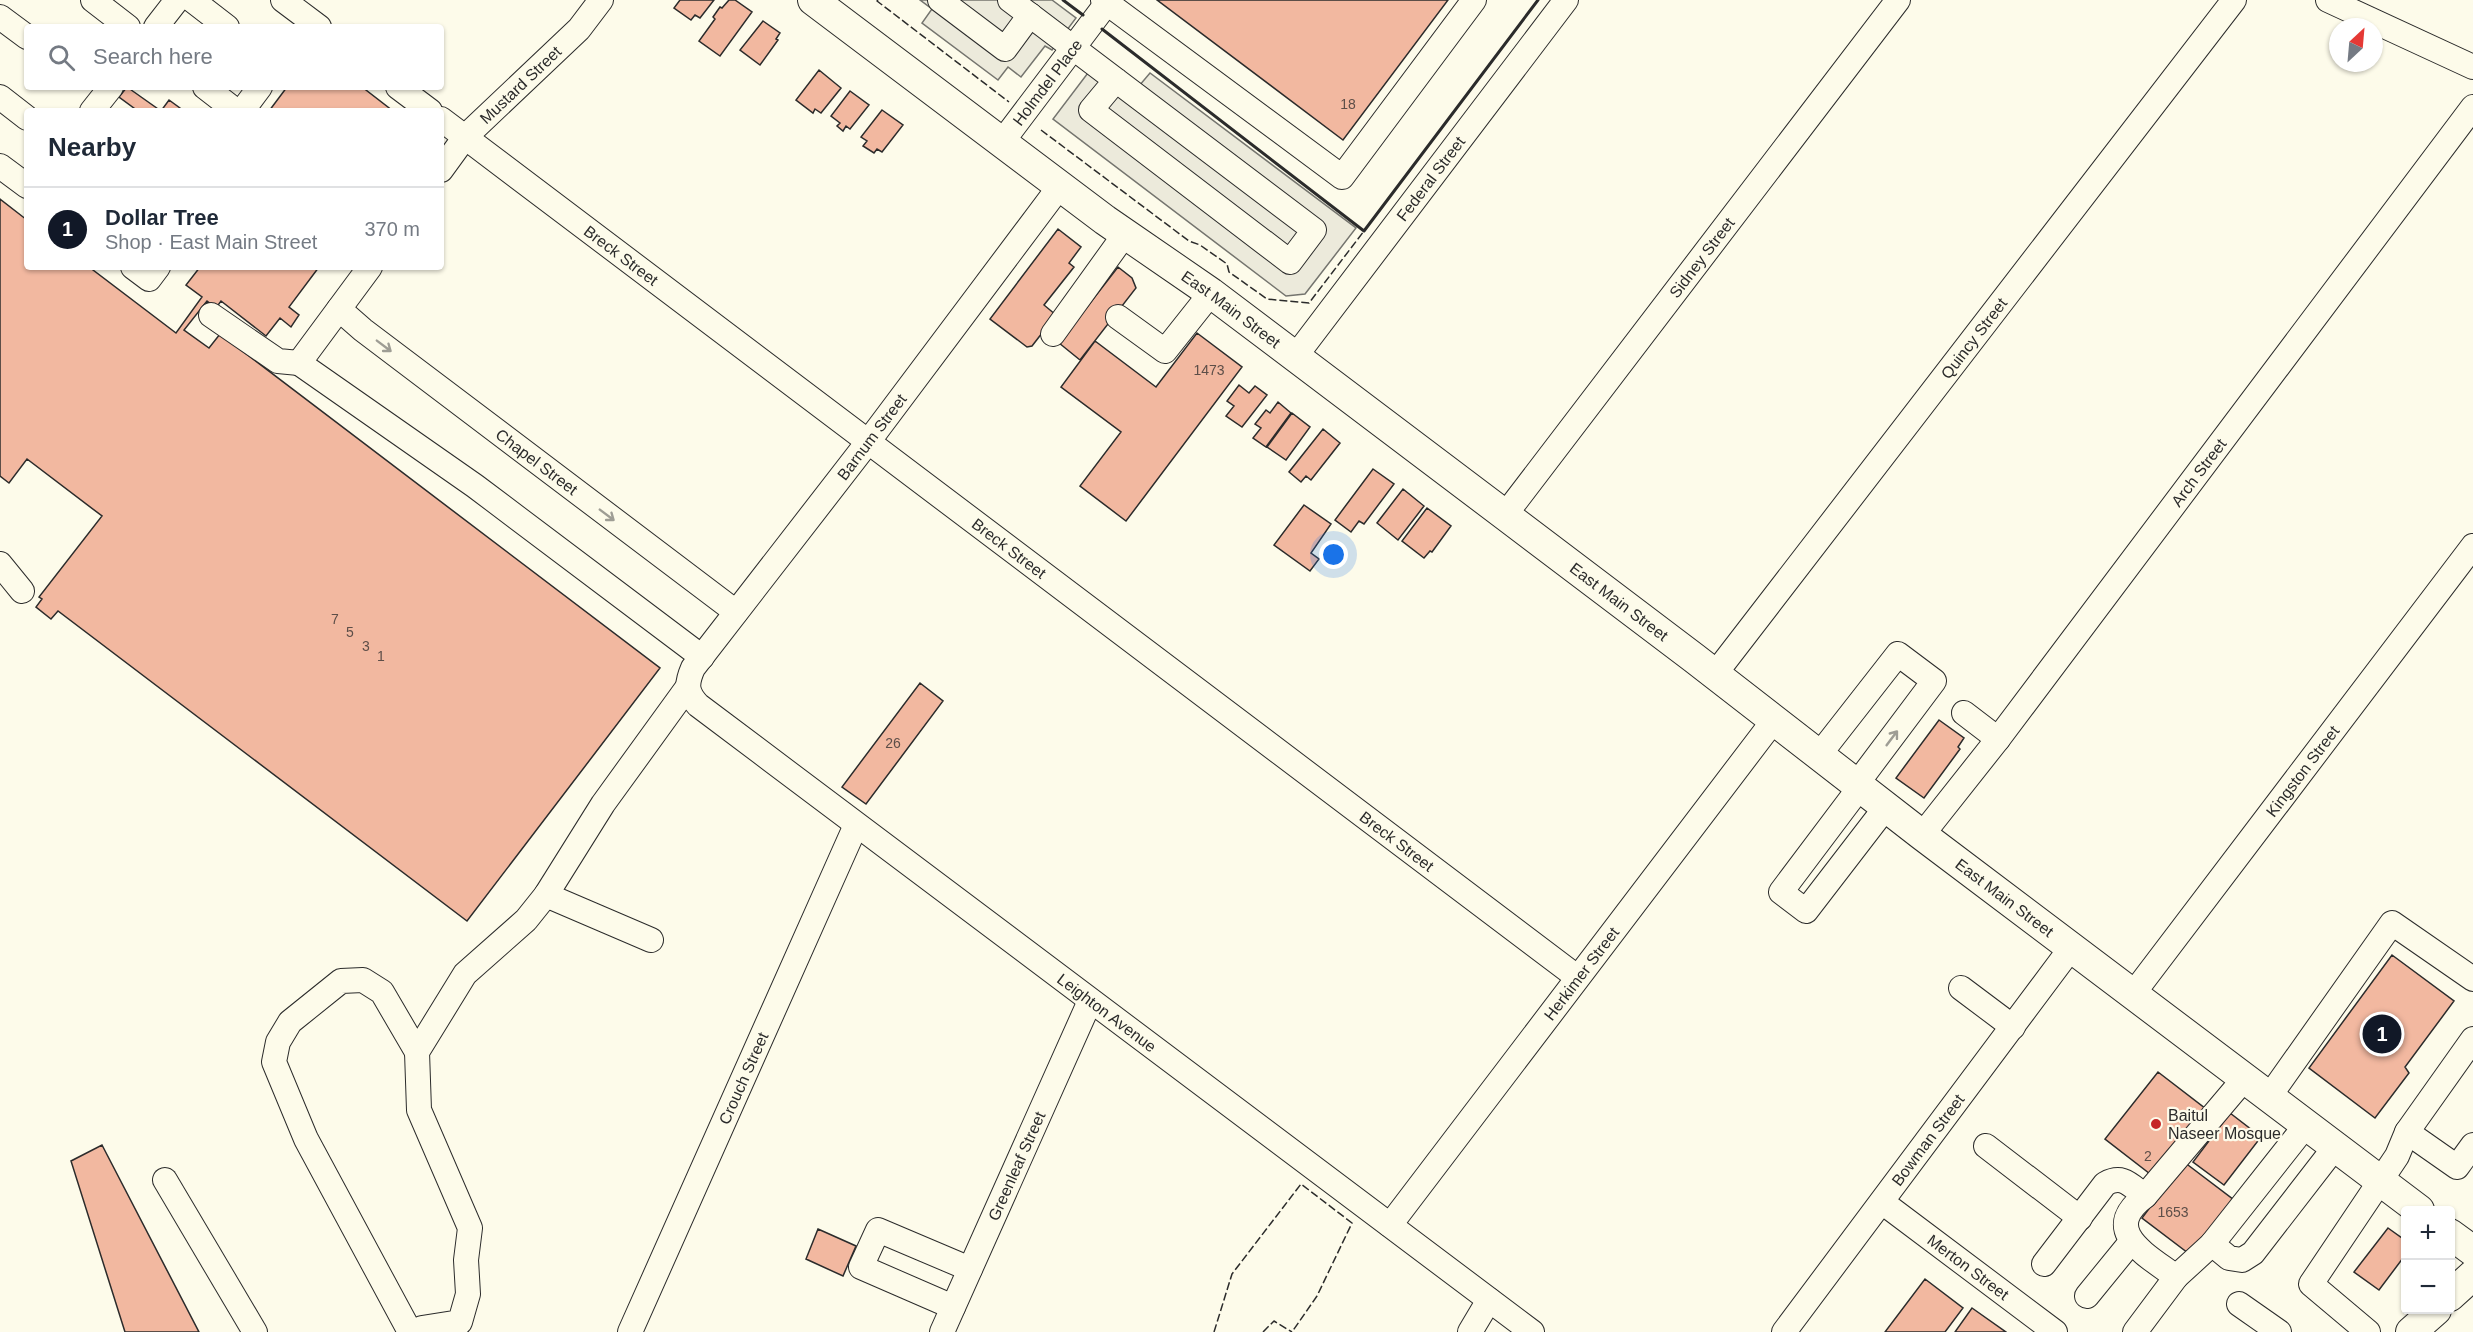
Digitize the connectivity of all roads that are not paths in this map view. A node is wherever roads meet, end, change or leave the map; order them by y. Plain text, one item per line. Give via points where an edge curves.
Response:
1 (93, 0) edge
2 (177, 0) edge
3 (192, 0) edge
4 (283, 0) edge
5 (601, 0) edge
6 (813, 0) edge
7 (940, 0) edge
8 (1010, 0) edge
9 (1474, 0) edge
10 (1566, 0) edge
11 (1898, 0) edge
12 (2234, 0) edge
13 (2328, 0) edge
14 (1105, 1) edge
15 (1030, 15) junction
16 (0, 17) edge
17 (124, 24) edge
18 (158, 24) edge
19 (223, 24) edge
20 (315, 24) edge
21 (24, 35) edge
22 (1073, 48) junction
23 (2473, 67) edge
24 (1116, 80) junction
25 (209, 90) edge
26 (258, 90) edge
27 (402, 90) edge
28 (0, 97) edge
29 (2473, 107) edge
30 (232, 108) edge
31 (244, 108) edge
32 (426, 108) edge
33 (24, 116) edge
34 (444, 121) edge
35 (465, 137) junction
36 (1002, 142) junction
37 (0, 166) edge
38 (444, 166) edge
39 (24, 184) edge
40 (1060, 186) junction
41 (1125, 234) junction
42 (137, 270) edge
43 (156, 270) edge
44 (368, 270) edge
45 (1211, 293) junction
46 (339, 309) junction
47 (211, 315) dead end
48 (1118, 317) dead end
49 (1053, 334) dead end
50 (1295, 357) junction
51 (299, 363) junction
52 (868, 442) junction
53 (1505, 515) junction
54 (2473, 546) edge
55 (0, 564) edge
56 (22, 591) dead end
57 (736, 612) junction
58 (702, 657) junction
59 (1715, 674) junction
60 (687, 688) junction
61 (1964, 712) dead end
62 (1774, 720) junction
63 (1998, 738) junction
64 (1820, 755) junction
65 (1858, 786) junction
66 (1886, 807) junction
67 (856, 825) junction
68 (1922, 835) junction
69 (546, 895) junction
70 (651, 940) dead end
71 (2071, 948) junction
72 (1577, 977) junction
73 (2473, 979) edge
74 (1961, 988) dead end
75 (2133, 994) junction
76 (1090, 1001) junction
77 (2013, 1027) junction
78 (2473, 1039) edge
79 (417, 1052) junction
80 (2244, 1078) junction
81 (2269, 1097) junction
82 (2306, 1125) junction
83 (2407, 1132) junction
84 (2473, 1145) edge
85 (1986, 1146) dead end
86 (2335, 1147) junction
87 (165, 1180) dead end
88 (2379, 1180) junction
89 (2145, 1196) junction
90 (1882, 1202) junction
91 (2414, 1206) edge
92 (2080, 1218) junction
93 (1390, 1225) junction
94 (2455, 1237) edge
95 (2131, 1242) junction
96 (2212, 1244) junction
97 (2473, 1251) edge
98 (2044, 1264) dead end
99 (970, 1269) junction
100 (2473, 1275) edge
101 (2176, 1277) junction
102 (2455, 1292) edge
103 (2087, 1296) dead end
104 (1489, 1300) junction
105 (2240, 1304) dead end
106 (953, 1307) junction
107 (2431, 1314) edge
108 (255, 1332) edge
109 (410, 1332) edge
110 (420, 1332) edge
111 (630, 1332) edge
112 (942, 1332) edge
113 (1470, 1332) edge
114 (1532, 1332) edge
115 (1784, 1332) edge
116 (2055, 1332) edge
117 (2135, 1332) edge
118 (2279, 1332) edge
119 (2368, 1332) edge
120 (2411, 1332) edge

1 - 17 street
2 - 18 street
3 - 19 street
4 - 20 street
5 - 35 street, Mustard Street via 579,29
6 - 36 main road, East Main Street
7 - 15 street via 1005,49
8 - 15 street
9 - 14 street via 1342,177
10 - 50 street, Federal Street
11 - 53 street, Sidney Street
12 - 59 street, Quincy Street
13 - 23 street
14 - 22 street, Holmdel Place
15 - 22 street
16 - 21 street
22 - 24 street
22 - 36 street, Holmdel Place
24 - 24 street via 1314,231 1290,262 1091,110
25 - 30 street
26 - 31 street
27 - 32 street
28 - 33 street
29 - 63 street, Arch Street
34 - 35 street, Breck Street
35 - 38 street, Mustard Street
35 - 52 street, Breck Street
36 - 40 main road, East Main Street
37 - 39 street
40 - 41 main road, East Main Street
40 - 52 street, Barnum Street
41 - 45 main road, East Main Street
41 - 49 street
42 - 43 street via 149,279
44 - 46 street
45 - 48 street via 1165,351
45 - 50 main road, East Main Street
46 - 51 street
46 -> 57 street, Chapel Street
47 - 51 street via 278,361
50 - 53 main road, East Main Street
51 - 58 street via 475,486
52 - 57 street, Barnum Street
52 - 72 street, Breck Street
53 - 59 main road, East Main Street
54 - 75 street, Kingston Street
55 - 56 street
57 - 58 street, Barnum Street
58 - 60 street, Barnum Street via 693,668
59 - 62 main road, East Main Street
60 - 67 street, Leighton Avenue via 698,705
60 - 69 street, Barnum Street via 603,804
61 - 63 street
62 - 64 main road, East Main Street
62 - 72 street, Herkimer Street
63 - 68 street, Arch Street
64 - 65 main road, East Main Street
65 -> 64 street via 1934,681 1898,654
65 - 66 main road, East Main Street
65 - 66 street via 1781,892 1806,911
66 - 68 main road, East Main Street
67 - 76 street, Leighton Avenue
67 - 111 street, Crouch Street
68 - 71 main road, East Main Street
69 - 70 street
69 - 79 street, Barnum Street via 526,921 465,974
71 - 75 main road, East Main Street
71 - 77 street, Bowman Street
72 - 93 street, Herkimer Street
73 - 81 street via 2392,923
74 - 77 street
75 - 80 main road, East Main Street
76 - 93 street, Leighton Avenue
76 - 99 street, Greenleaf Street
77 - 90 street, Bowman Street
78 - 83 street
79 - 109 street via 382,992 363,980 341,981 290,1022 278,1042 274,1062 306,1139
79 - 110 street via 419,1110 470,1228 466,1260 468,1294 460,1322 422,1328
80 - 81 main road, East Main Street
80 - 89 street
81 - 82 main road, East Main Street
82 - 86 main road, East Main Street
82 - 96 street
83 - 84 street via 2457,1167
83 - 88 street
85 - 92 street
86 - 88 main road, East Main Street
86 - 96 street via 2253,1253 2242,1260 2229,1258
87 - 108 street
88 - 91 main road, East Main Street
88 - 119 street via 2311,1284
89 - 92 street via 2123,1180 2113,1179
89 - 95 street via 2131,1206 2126,1219
90 - 115 street, Bowman Street
90 - 116 street, Merton Street
92 - 98 street
93 - 104 street, Leighton Avenue
94 - 97 main road
95 - 101 street
95 - 103 street
96 - 101 street
99 - 106 street, Greenleaf Street
99 - 106 street via 878,1230 861,1267
100 - 102 main road
101 - 117 street
104 - 113 street
104 - 114 street, Leighton Avenue
105 - 118 street
106 - 112 street, Greenleaf Street
107 - 120 main road

